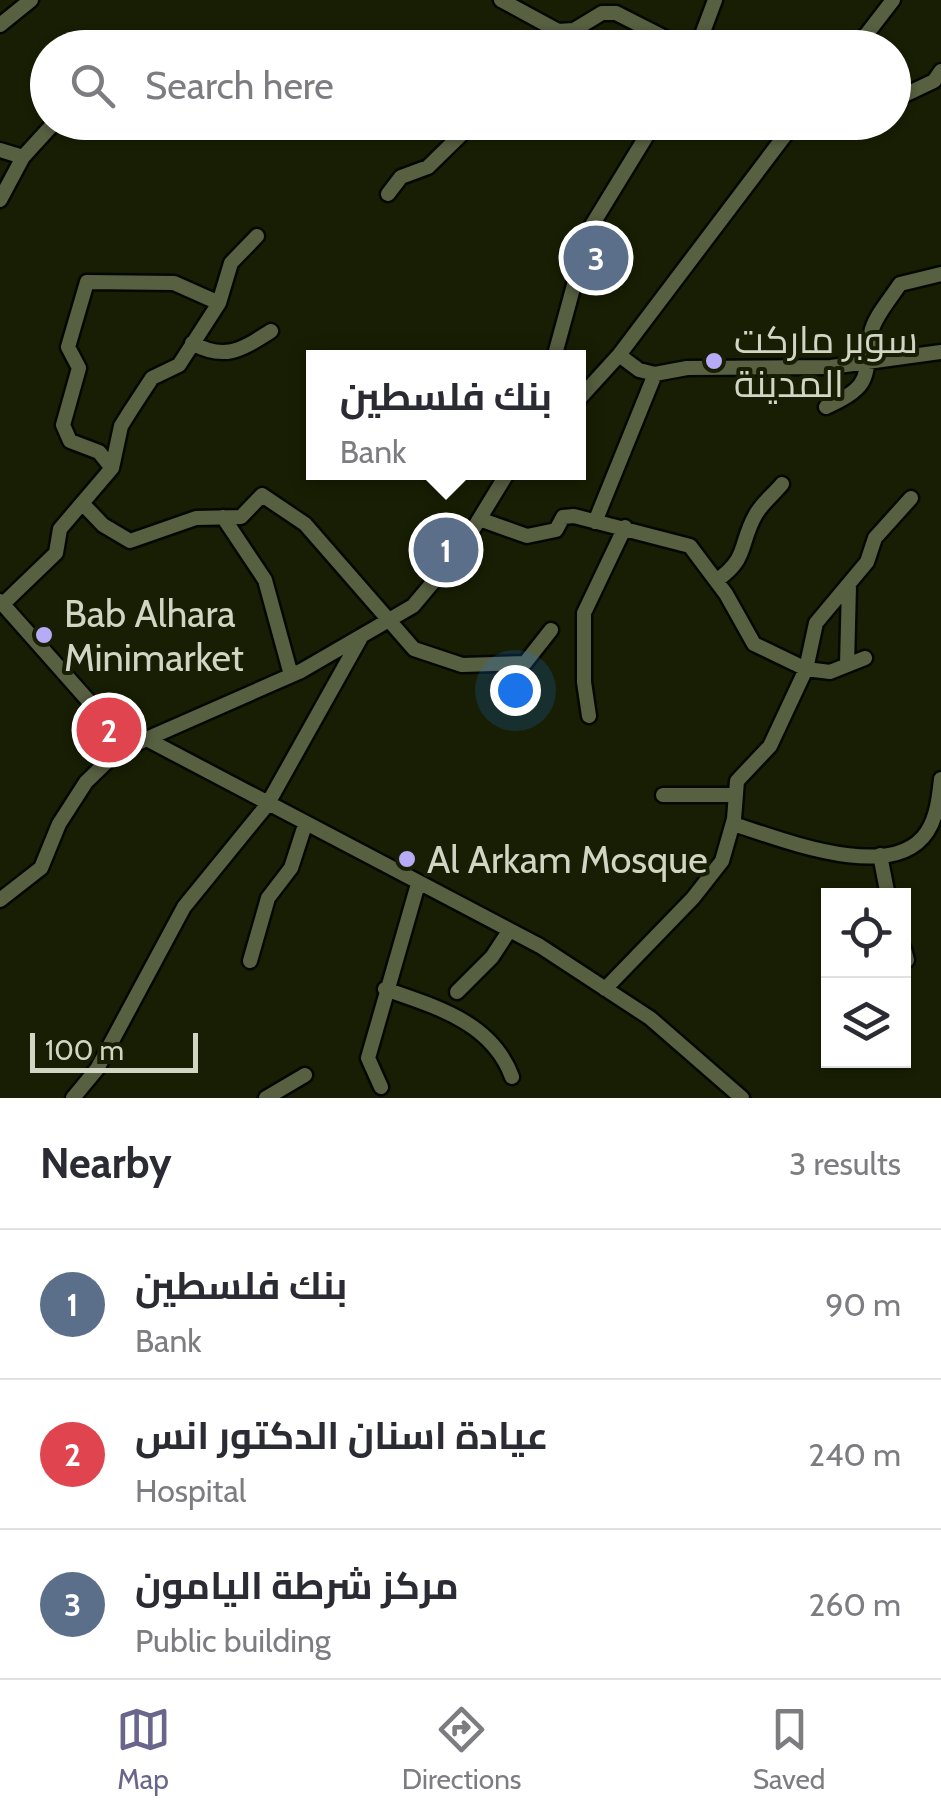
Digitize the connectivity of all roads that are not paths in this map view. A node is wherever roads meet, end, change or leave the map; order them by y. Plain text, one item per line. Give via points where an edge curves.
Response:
1 (31, 0) edge
2 (501, 0) edge
3 (714, 0) edge
4 (893, 0) edge
5 (0, 25) edge
6 (556, 30) edge
7 (574, 30) edge
8 (650, 30) edge
9 (703, 30) edge
10 (870, 30) edge
11 (941, 71) edge
12 (911, 92) edge
13 (38, 140) edge
14 (456, 140) edge
15 (644, 140) edge
16 (781, 140) edge
17 (0, 150) edge
18 (22, 157) junction
19 (388, 194) dead end
20 (0, 200) edge
21 (257, 236) dead end
22 (941, 274) edge
23 (219, 303) junction
24 (271, 331) dead end
25 (192, 343) junction
26 (556, 350) edge
27 (941, 352) edge
28 (620, 355) junction
29 (872, 362) junction
30 (655, 374) junction
31 (586, 391) edge
32 (826, 407) dead end
33 (112, 468) junction
34 (504, 480) edge
35 (782, 484) dead end
36 (911, 498) dead end
37 (82, 503) junction
38 (223, 518) junction
39 (482, 520) junction
40 (596, 522) junction
41 (625, 527) junction
42 (717, 580) junction
43 (848, 585) junction
44 (1, 603) edge
45 (390, 623) junction
46 (551, 630) dead end
47 (360, 639) junction
48 (866, 658) dead end
49 (847, 665) junction
50 (806, 669) junction
51 (291, 676) junction
52 (589, 716) dead end
53 (148, 737) junction
54 (941, 779) edge
55 (664, 795) dead end
56 (736, 795) junction
57 (266, 805) junction
58 (733, 824) junction
59 (304, 825) junction
60 (880, 856) junction
61 (418, 884) junction
62 (886, 888) edge
63 (0, 900) edge
64 (509, 930) junction
65 (250, 961) dead end
66 (385, 989) junction
67 (605, 989) junction
68 (457, 992) dead end
69 (305, 1074) dead end
70 (512, 1077) dead end
71 (381, 1087) dead end
72 (72, 1098) edge
73 (266, 1098) edge
74 (742, 1098) edge

1 - 5 street
2 - 6 street
3 - 9 street
4 - 10 street
7 - 8 street via 616,12
11 - 12 street
13 - 18 street
14 - 19 street
15 - 26 street via 592,224
16 - 28 street
17 - 18 street
18 - 20 street
21 - 23 street via 231,263
22 - 29 street via 900,284 872,330
23 - 25 street
23 - 33 street via 174,282 87,282 68,347 79,368 62,426 70,441 100,452
24 - 25 street via 230,355
25 - 33 street via 178,365 152,378 131,410
27 - 29 street
28 - 30 street
28 - 31 street
29 - 30 street
29 - 32 street via 853,393
30 - 40 street
33 - 37 street
34 - 39 street
35 - 42 street via 753,518 733,569
36 - 43 street via 875,538
37 - 38 street via 130,541 196,518
37 - 44 street via 60,529 56,552
38 - 45 street via 241,517 262,495 304,524
38 - 51 street via 265,580
39 - 40 street via 527,536 556,530 568,516
39 - 45 street via 430,589
40 - 41 street
41 - 42 street via 690,546
41 - 52 street via 584,613
42 - 50 street via 754,644
43 - 49 street
43 - 50 street via 816,623
44 - 53 street via 91,707
45 - 46 street via 414,649 462,666 525,663
45 - 47 street
47 - 51 street
47 - 57 street
48 - 49 street
49 - 50 street via 830,672
50 - 56 street via 775,738 740,776
51 - 53 street
53 - 57 street
53 - 63 street via 117,752 86,782 40,868
54 - 60 street via 928,831 906,849
55 - 56 street
56 - 58 street
57 - 59 street
57 - 72 street via 184,907 97,1069
58 - 60 street via 841,856
58 - 67 street via 712,874
59 - 61 street
59 - 65 street via 291,868 268,898
60 - 62 street
61 - 64 street
61 - 66 street
64 - 67 street
64 - 68 street
66 - 70 street via 471,1024 504,1054
66 - 71 street via 368,1059
67 - 74 street via 656,1023
69 - 73 street

